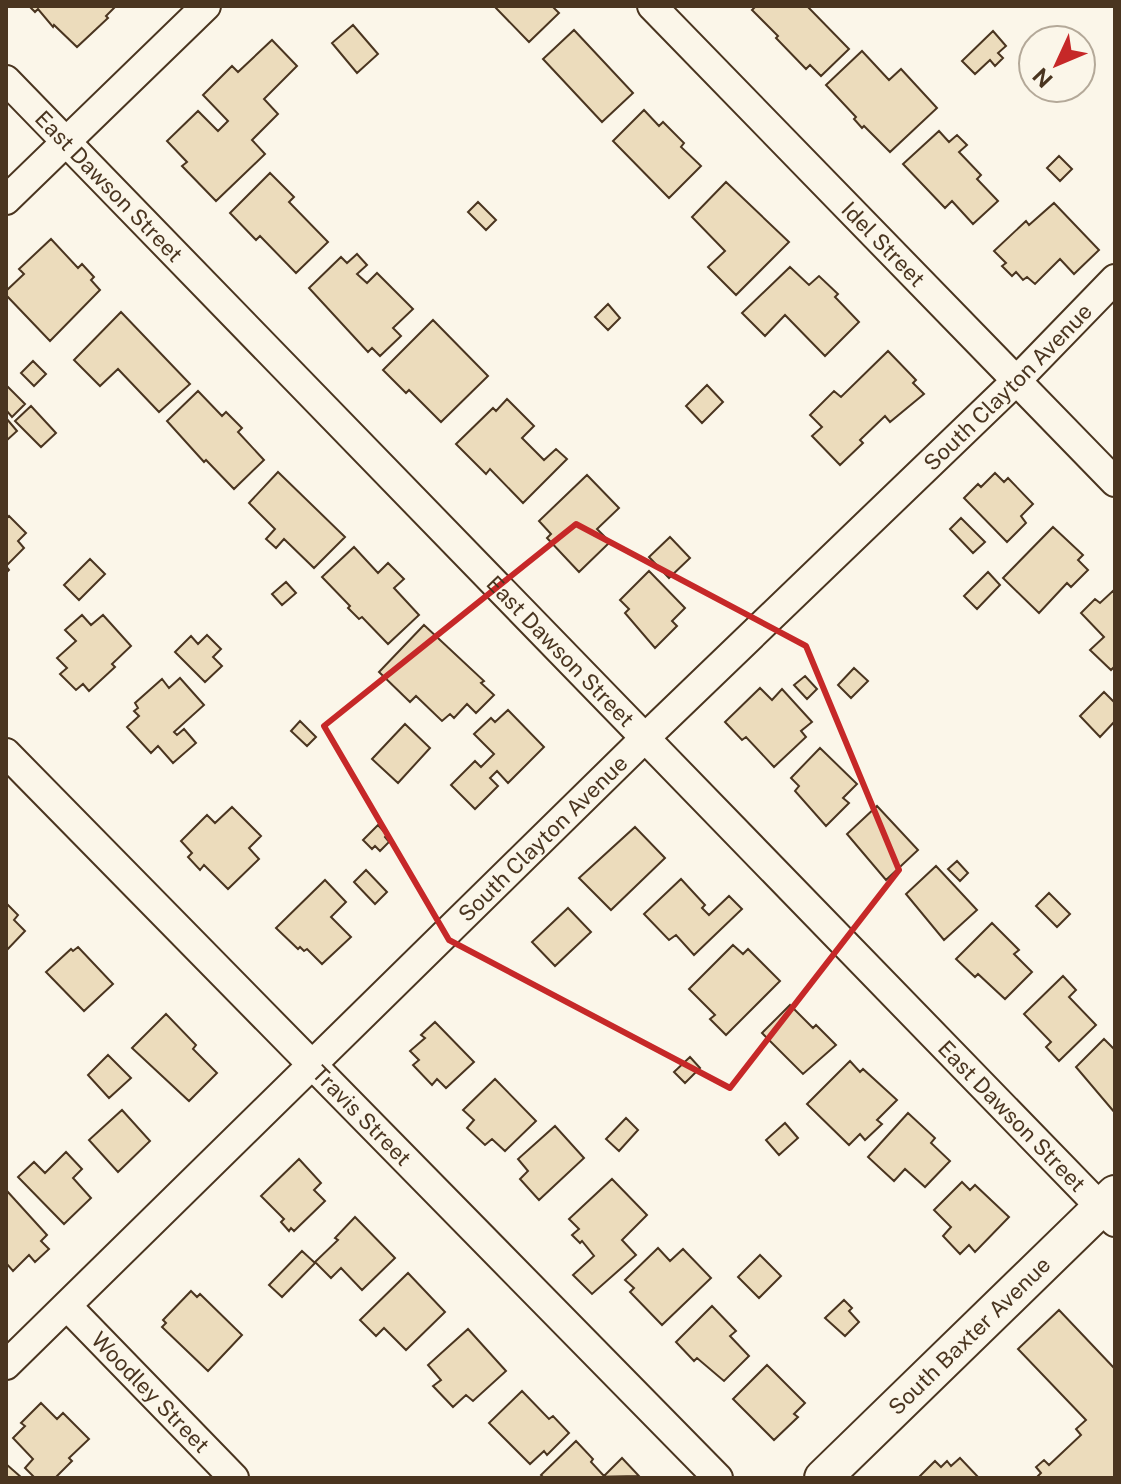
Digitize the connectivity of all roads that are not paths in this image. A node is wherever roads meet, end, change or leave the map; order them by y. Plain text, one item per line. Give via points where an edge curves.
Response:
1 (206, 6) edge
2 (652, 6) edge
3 (6, 80) edge
4 (66, 142) junction
5 (6, 200) edge
6 (1115, 279) edge
7 (1017, 380) junction
8 (1115, 482) edge
9 (646, 737) junction
10 (6, 753) edge
11 (311, 1065) junction
12 (1110, 1208) edge
13 (67, 1306) junction
14 (6, 1365) edge
15 (234, 1478) edge
16 (718, 1478) edge
17 (823, 1478) edge

1 - 4 street
2 - 7 street, Idel Street
3 - 4 street, East Dawson Street
4 - 5 street
4 - 9 street, East Dawson Street
6 - 7 street, South Clayton Avenue
7 - 8 street, Idel Street
7 - 9 street, South Clayton Avenue
9 - 11 street, South Clayton Avenue
9 - 12 street, East Dawson Street
10 - 11 street, Travis Street
11 - 13 street, South Clayton Avenue
11 - 16 street, Travis Street
12 - 17 street, South Baxter Avenue
13 - 14 street, South Clayton Avenue
13 - 15 street, Woodley Street

